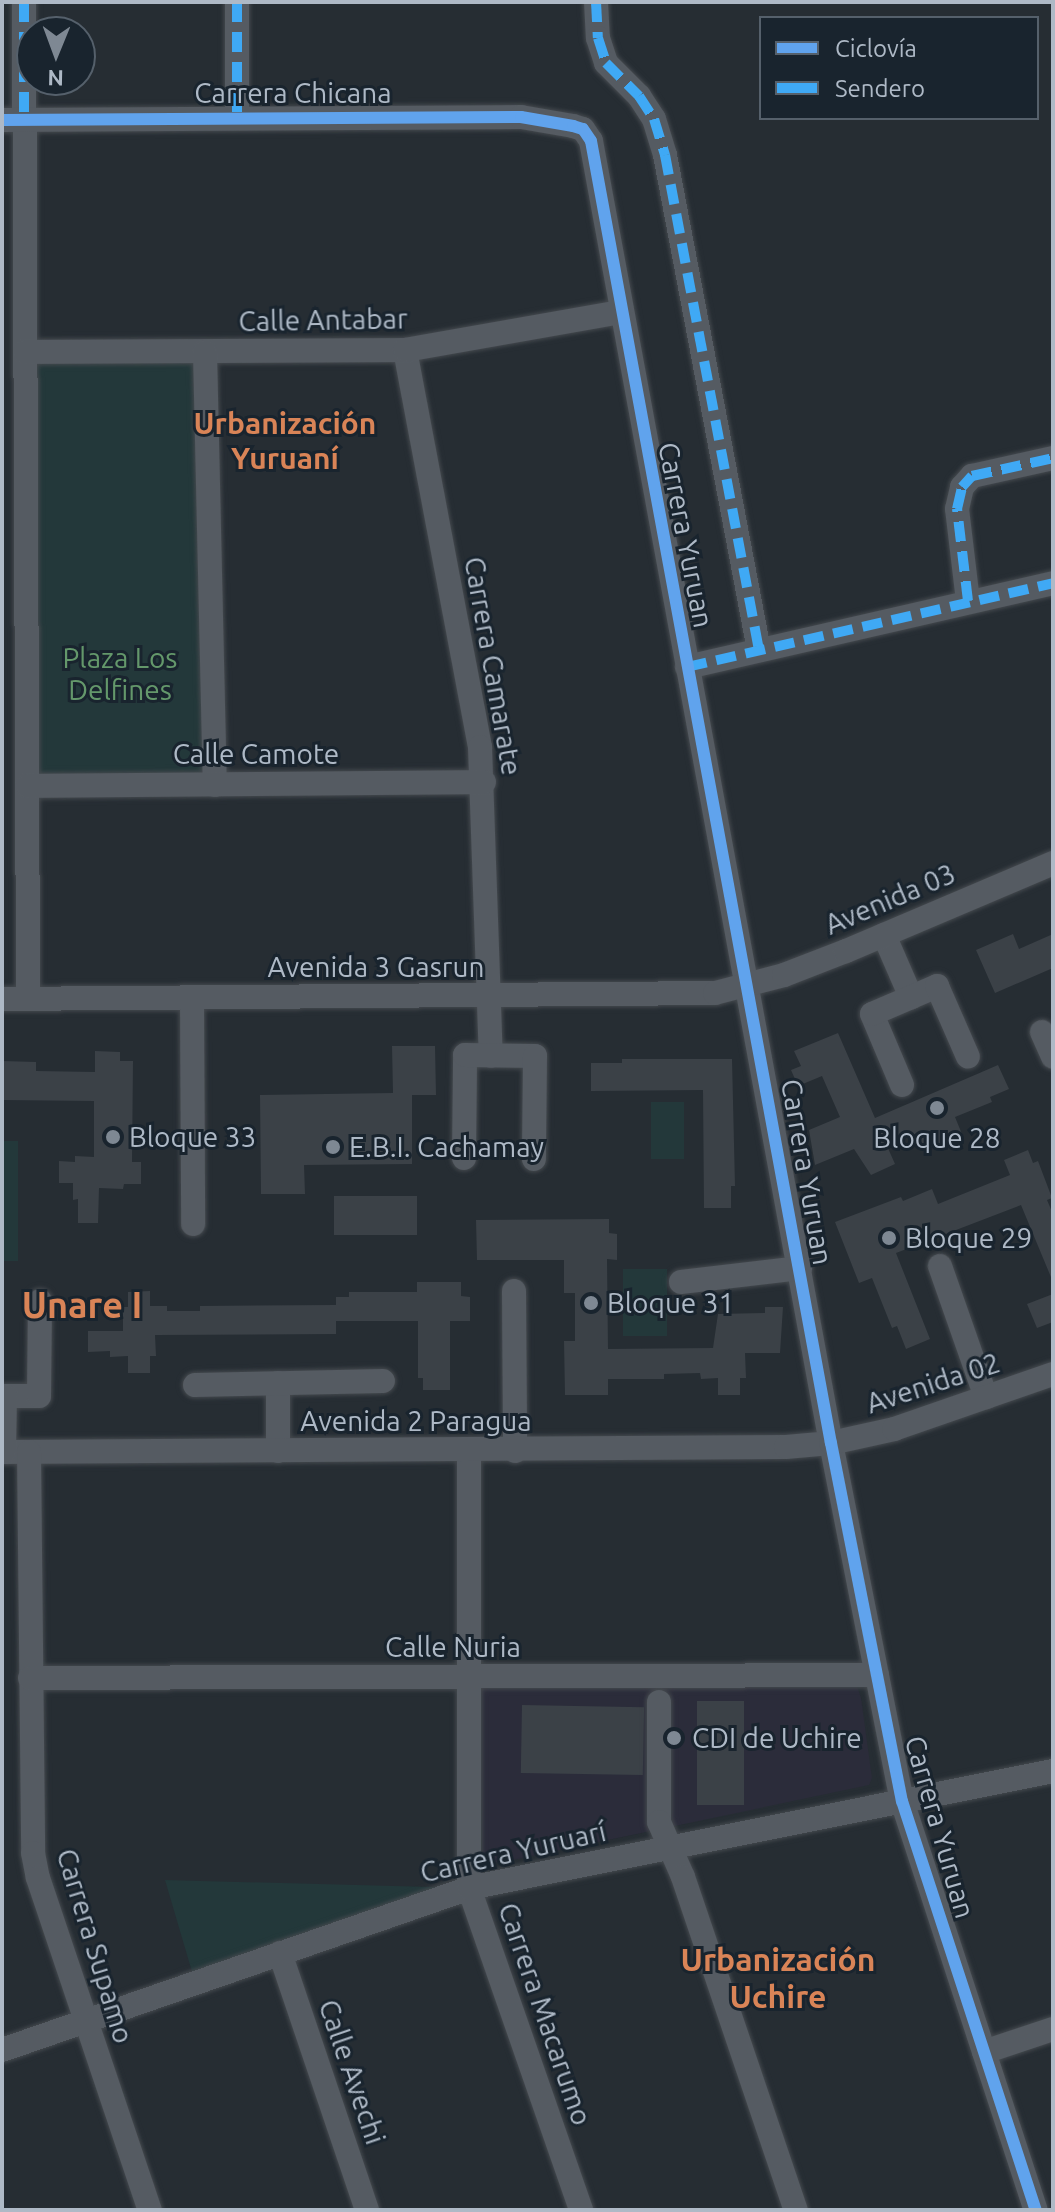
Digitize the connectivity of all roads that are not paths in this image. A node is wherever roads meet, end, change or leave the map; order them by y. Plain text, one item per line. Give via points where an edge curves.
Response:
1 (24, 2) edge
2 (237, 2) edge
3 (596, 2) edge
4 (237, 117) junction
5 (13, 119) edge
6 (583, 129) joint
7 (621, 312) junction
8 (405, 350) junction
9 (25, 352) junction
10 (205, 352) junction
11 (1053, 458) edge
12 (14, 565) edge
13 (1053, 583) edge
14 (968, 601) junction
15 (759, 650) junction
16 (687, 667) junction
17 (484, 782) junction
18 (215, 785) junction
19 (28, 786) junction
20 (1053, 863) edge
21 (884, 935) junction
22 (749, 986) junction
23 (491, 996) junction
24 (911, 997) junction
25 (192, 998) junction
26 (2, 999) edge
27 (28, 999) junction
28 (1042, 1032) dead end
29 (491, 1056) junction
30 (968, 1057) dead end
31 (1053, 1057) edge
32 (902, 1085) dead end
33 (464, 1158) dead end
34 (534, 1159) dead end
35 (193, 1224) dead end
36 (940, 1266) dead end
37 (800, 1268) junction
38 (681, 1282) dead end
39 (514, 1291) dead end
40 (40, 1301) dead end
41 (1053, 1374) edge
42 (383, 1381) dead end
43 (278, 1383) junction
44 (195, 1385) dead end
45 (3, 1396) edge
46 (986, 1397) junction
47 (831, 1443) junction
48 (278, 1451) junction
49 (469, 1451) junction
50 (515, 1451) junction
51 (12, 1452) edge
52 (877, 1675) junction
53 (472, 1677) junction
54 (30, 1678) junction
55 (659, 1702) dead end
56 (1053, 1771) edge
57 (902, 1801) junction
58 (667, 1847) junction
59 (469, 1888) junction
60 (280, 1953) junction
61 (86, 2021) junction
62 (1053, 2029) edge
63 (2, 2050) edge
64 (984, 2052) junction
65 (150, 2210) edge
66 (367, 2210) edge
67 (581, 2210) edge
68 (796, 2210) edge
69 (1036, 2210) edge

1 - 5 street
2 - 4 street
3 - 15 street via 606,63 654,119 665,155
4 - 5 street, Carrera Chicana
4 - 6 street, Carrera Chicana via 521,117
5 - 9 street
6 - 7 street, Carrera Yuruan via 597,166
7 - 8 street, Calle Antabar
7 - 16 street, Carrera Yuruan
8 - 10 street, Calle Antabar
8 - 17 street, Carrera Camarate via 472,693
9 - 10 street, Calle Antabar
9 - 12 street
10 - 18 street
11 - 14 street via 972,476 962,487 957,509
12 - 19 street
13 - 14 street
14 - 15 street
15 - 16 street
16 - 22 street, Carrera Yuruan
17 - 18 street, Calle Camote
17 - 23 street, Carrera Camarate
18 - 19 street, Calle Camote
19 - 27 street
20 - 21 street, Avenida 03
21 - 22 street, Avenida 03
21 - 24 street
22 - 23 street, Avenida 3 Gasrun via 681,995
22 - 37 street, Carrera Yuruan
23 - 25 street, Avenida 3 Gasrun
23 - 29 street, Carrera Camarate
24 - 30 street via 937,986
24 - 32 street via 872,1014
25 - 27 street, Avenida 3 Gasrun
25 - 35 street
26 - 27 street, Avenida 3 Gasrun
28 - 31 street
29 - 33 street via 465,1055
29 - 34 street via 535,1056
36 - 46 street
37 - 38 street
37 - 47 street, Carrera Yuruan
39 - 50 street
40 - 45 street via 39,1396
41 - 46 street, Avenida 02
42 - 43 street
43 - 44 street
43 - 48 street
45 - 51 street, Carrera Supamo
46 - 47 street, Avenida 02 via 894,1429
47 - 50 street, Avenida 2 Paragua
47 - 52 street, Carrera Yuruan
48 - 49 street, Avenida 2 Paragua
48 - 51 street, Avenida 2 Paragua
49 - 50 street, Avenida 2 Paragua
49 - 53 street, Carrera Macarumo
51 - 54 street, Carrera Supamo
52 - 53 street, Calle Nuria
52 - 57 street, Carrera Yuruan
53 - 54 street, Calle Nuria
53 - 59 street, Carrera Macarumo
54 - 61 street, Carrera Supamo via 33,1853
55 - 58 street via 659,1822
56 - 57 street, Carrera Yuruarí
57 - 58 street, Carrera Yuruarí
57 - 64 street, Carrera Yuruan
58 - 59 street, Carrera Yuruarí
58 - 68 street via 683,1877
59 - 60 street, Carrera Yuruarí
59 - 67 street, Carrera Macarumo
60 - 61 street, Carrera Yuruarí
60 - 66 street, Calle Avechi
61 - 63 street, Carrera Yuruarí
61 - 65 street, Carrera Supamo
62 - 64 street
64 - 69 street, Carrera Yuruan

